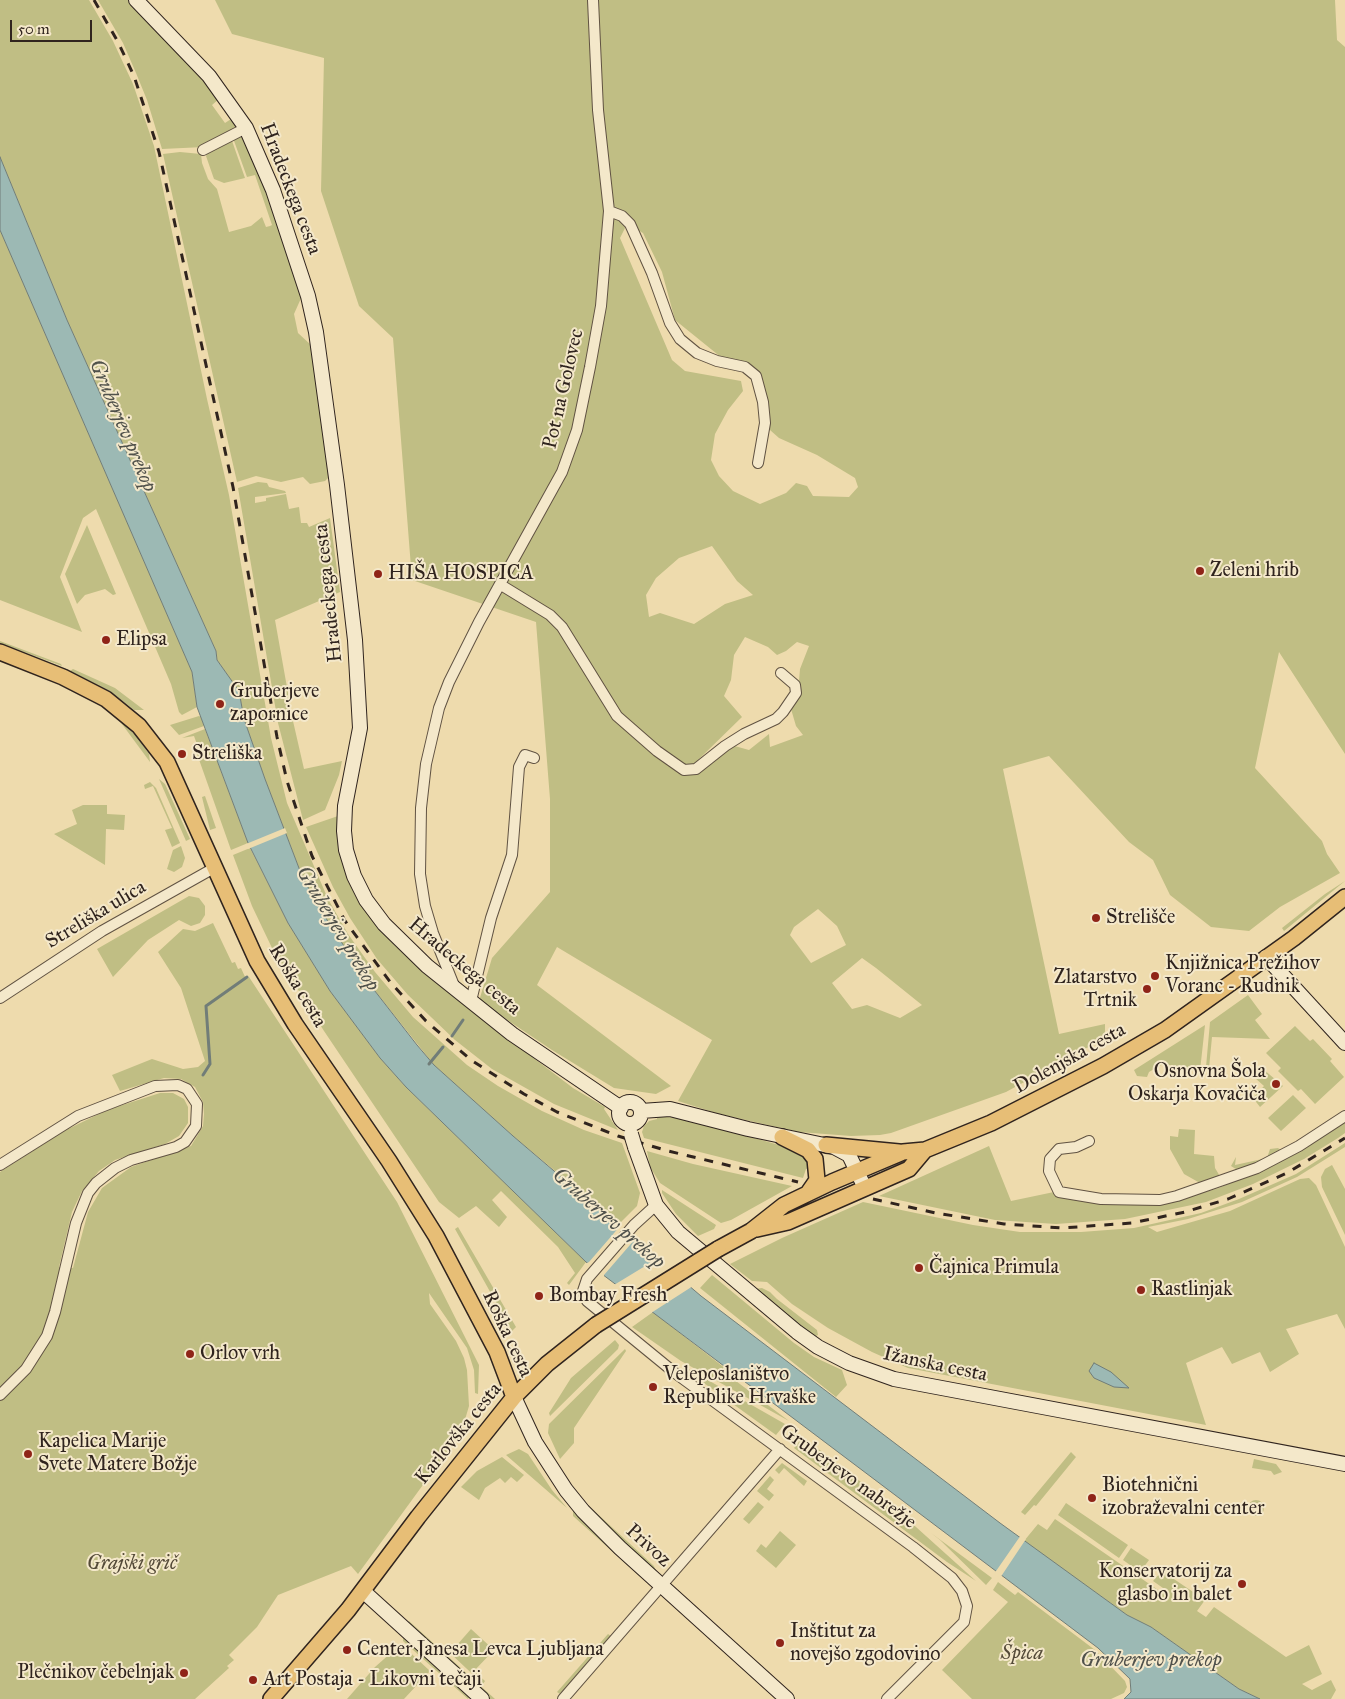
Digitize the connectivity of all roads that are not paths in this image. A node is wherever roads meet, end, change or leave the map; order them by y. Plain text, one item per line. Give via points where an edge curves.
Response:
1 (136, 0) edge
2 (593, 0) edge
3 (246, 128) junction
4 (203, 150) dead end
5 (609, 211) junction
6 (758, 463) dead end
7 (500, 585) junction
8 (0, 652) edge
9 (781, 673) dead end
10 (534, 758) dead end
11 (214, 868) junction
12 (1345, 897) edge
13 (1266, 958) junction
14 (455, 989) junction
15 (0, 998) edge
16 (471, 1002) junction
17 (1345, 1043) edge
18 (621, 1108) junction
19 (641, 1111) junction
20 (1345, 1116) edge
21 (632, 1135) junction
22 (782, 1137) junction
23 (1089, 1141) dead end
24 (826, 1145) junction
25 (925, 1150) junction
26 (903, 1152) junction
27 (0, 1165) edge
28 (857, 1170) junction
29 (865, 1188) junction
30 (806, 1194) junction
31 (656, 1205) junction
32 (751, 1231) junction
33 (0, 1395) edge
34 (514, 1397) junction
35 (780, 1449) junction
36 (1345, 1464) edge
37 (662, 1586) junction
38 (363, 1591) junction
39 (271, 1699) edge
40 (482, 1699) edge
41 (563, 1699) edge
42 (787, 1699) edge
43 (888, 1699) edge

1 - 3 street, Hradeckega cesta via 209,76
2 - 5 street, Pot na Golovec via 598,110
3 - 4 street
3 - 14 street, Hradeckega cesta via 273,190 308,296 316,332 349,571 360,714 358,748 344,820 346,850 354,876 373,911 401,942
5 - 6 street via 622,216 630,224 670,323 680,339 697,353 746,367 756,376 765,423
5 - 7 street, Pot na Golovec via 601,306 577,430 562,472
7 - 9 street via 550,615 562,627 617,716 684,770 696,770 725,746 783,712 796,693 795,685
7 - 14 street, Pot na Golovec via 439,708 426,764 421,808 419,842 425,906
8 - 11 main road, Roška cesta via 99,695 139,726 170,768
10 - 16 street via 525,755 519,767 512,855 491,918
11 - 15 street, Streliška ulica via 102,931
11 - 34 main road, Roška cesta via 257,961 279,999 436,1236 497,1352
12 - 13 main road, Dolenjska cesta
13 - 17 street
13 - 25 main road, Dolenjska cesta via 1165,1030 1103,1066 1011,1114
14 - 16 street, Hradeckega cesta
16 - 18 street, Hradeckega cesta via 568,1074
18 - 19 street via 632,1103
18 - 21 street, Ižanska cesta via 621,1119
19 - 21 street
19 - 22 street via 670,1109
20 - 23 street via 1257,1168 1160,1200 1101,1199 1059,1192 1049,1171 1050,1159 1059,1149
21 - 31 street, Ižanska cesta
22 - 24 street
22 - 30 main road via 810,1152 817,1163 816,1182
24 - 26 main road
24 - 28 street via 846,1152
25 - 26 main road, Dolenjska cesta
25 - 29 main road, Dolenjska cesta via 909,1169
26 - 28 main road, Dolenjska cesta
27 - 33 street via 78,1116 155,1086 178,1085 187,1089 197,1104 196,1126 185,1142 115,1168 88,1193 76,1223 49,1331 34,1358
28 - 29 street
28 - 30 main road, Karlovška cesta
29 - 32 main road, Karlovška cesta via 788,1222
30 - 32 main road, Karlovška cesta via 784,1205
31 - 35 street, Gruberjevo nabrežje via 634,1225 592,1274 583,1289 587,1301 667,1368
31 - 36 street, Ižanska cesta via 678,1232 797,1332 833,1356 866,1371 924,1385
32 - 34 main road, Karlovška cesta, bridge via 596,1325 547,1364
34 - 37 street, Privoz via 534,1442 566,1490 604,1533
34 - 38 main road, Karlovška cesta
35 - 37 street
35 - 43 street, Gruberjevo nabrežje via 952,1578 966,1600 964,1622
37 - 41 street
37 - 42 street, Privoz
38 - 39 main road, Karlovška cesta
38 - 40 street

